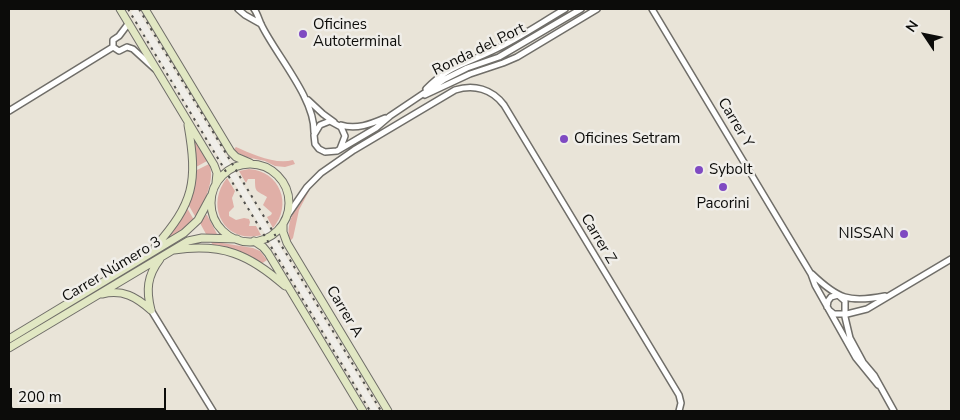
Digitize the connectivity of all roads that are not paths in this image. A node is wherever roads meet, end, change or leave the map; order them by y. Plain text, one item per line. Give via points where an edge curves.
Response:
1 (120, 9) edge
2 (145, 9) edge
3 (238, 9) edge
4 (254, 9) edge
5 (565, 9) edge
6 (581, 9) edge
7 (597, 9) edge
8 (652, 9) edge
9 (128, 24) junction
10 (261, 25) junction
11 (113, 47) junction
12 (159, 73) junction
13 (305, 98) junction
14 (415, 100) junction
15 (9, 111) edge
16 (390, 116) junction
17 (187, 119) junction
18 (337, 123) junction
19 (314, 136) junction
20 (340, 149) junction
21 (251, 164) junction
22 (215, 186) junction
23 (211, 196) junction
24 (284, 222) junction
25 (237, 239) junction
26 (254, 241) junction
27 (171, 250) junction
28 (151, 252) junction
29 (162, 256) junction
30 (951, 259) edge
31 (811, 274) junction
32 (290, 291) junction
33 (890, 295) junction
34 (95, 296) junction
35 (840, 296) junction
36 (845, 307) junction
37 (828, 309) junction
38 (152, 310) junction
39 (836, 314) junction
40 (845, 314) junction
41 (9, 339) edge
42 (11, 348) edge
43 (878, 385) junction
44 (680, 409) edge
45 (213, 411) edge
46 (363, 411) edge
47 (388, 411) edge
48 (894, 411) edge

1 - 9 main road
2 - 21 main road via 231,152
3 - 10 street
4 - 10 street
5 - 14 street via 497,49 442,74
6 - 14 street, Ronda del Port via 499,57 456,74
7 - 14 street via 517,57 470,74
8 - 31 street, Carrer Y
9 - 11 street via 113,40
9 - 12 main road
10 - 13 street
11 - 12 street via 119,51 127,47 133,49
11 - 15 street
12 - 17 main road
13 - 18 street
13 - 19 street
14 - 16 street, Ronda del Port
16 - 18 street via 360,127
16 - 20 street
17 - 22 main road via 214,165 217,173
17 - 28 main road via 193,168 190,191 176,222
18 - 19 street via 320,125
18 - 20 street via 345,136
19 - 20 street via 322,151
21 - 22 main road via 229,170
21 - 24 main road via 273,171 284,183 289,200
22 - 23 main road
23 - 25 main road via 215,222
23 - 28 main road, Carrer Número 3 via 202,216 192,227
24 - 26 main road via 270,236
24 - 44 street, Carrer Z via 313,180 350,153 455,90 468,87 485,90 504,105 679,395
24 - 47 main road, Carrer A via 286,243
25 - 26 main road
25 - 27 main road, Carrer Número 3 via 194,239
26 - 32 main road via 265,249
27 - 29 main road, Carrer Número 3
27 - 32 main road via 207,247 234,252 259,264
28 - 41 main road, Carrer Número 3
29 - 34 main road, Carrer Número 3
29 - 38 main road via 148,283
30 - 33 street
31 - 35 street
31 - 37 street
32 - 46 main road
33 - 35 street via 863,300
33 - 40 street via 866,309
34 - 38 main road via 110,292 128,294
34 - 42 main road, Carrer Número 3
35 - 36 street
35 - 37 street via 831,297
36 - 39 street
36 - 40 street
37 - 39 street
37 - 43 street via 861,365
38 - 45 street
39 - 40 street
40 - 43 street via 850,338
43 - 48 street

